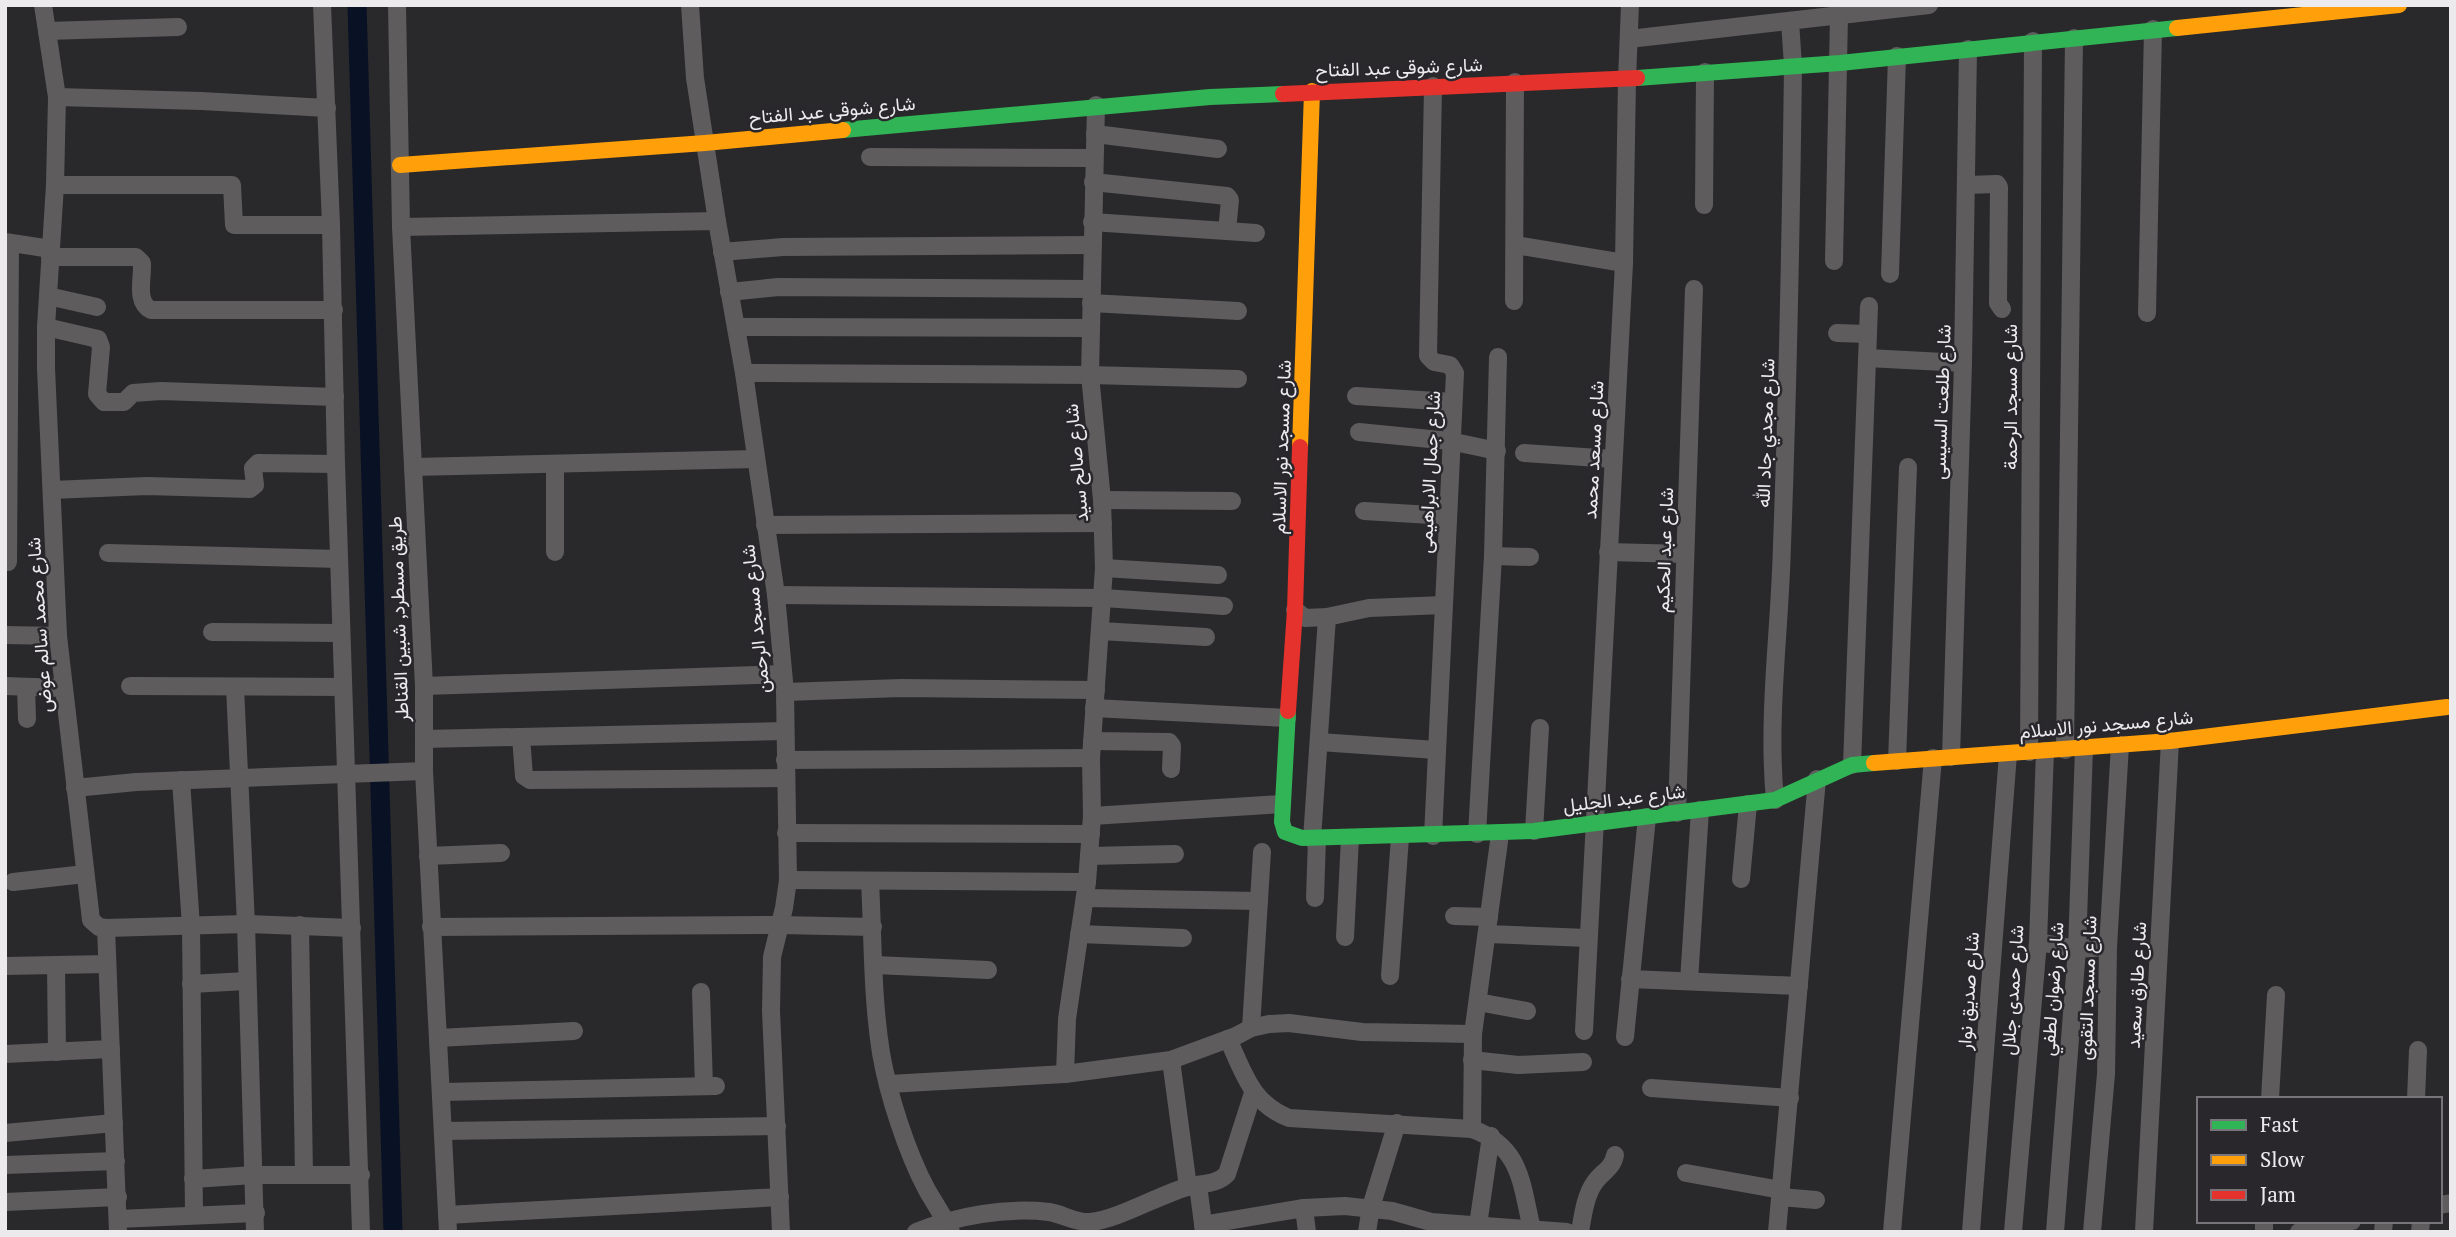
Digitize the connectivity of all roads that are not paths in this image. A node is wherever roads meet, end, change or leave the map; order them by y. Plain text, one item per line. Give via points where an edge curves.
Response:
1 (43, 5) edge
2 (322, 5) edge
3 (397, 5) edge
4 (690, 5) edge
5 (1630, 5) edge
6 (1930, 5) edge
7 (2399, 5) edge
8 (1839, 16) junction
9 (1790, 21) junction
10 (177, 27) dead end
11 (2153, 29) junction
12 (47, 31) junction
13 (2074, 37) junction
14 (1629, 39) junction
15 (2033, 41) junction
16 (1968, 49) junction
17 (1897, 57) junction
18 (1840, 62) junction
19 (1793, 66) junction
20 (1705, 72) junction
21 (1627, 79) junction
22 (1515, 82) junction
23 (1433, 86) junction
24 (1312, 91) junction
25 (57, 97) junction
26 (1096, 105) junction
27 (327, 108) junction
28 (1095, 134) junction
29 (705, 143) junction
30 (1218, 149) dead end
31 (870, 157) dead end
32 (1094, 158) junction
33 (400, 165) junction
34 (1093, 182) junction
35 (55, 185) junction
36 (1966, 185) junction
37 (1704, 205) dead end
38 (717, 221) junction
39 (1092, 222) junction
40 (331, 225) junction
41 (401, 227) junction
42 (1227, 231) junction
43 (1256, 233) dead end
44 (7, 242) edge
45 (1091, 245) junction
46 (1515, 245) junction
47 (722, 252) junction
48 (50, 253) junction
49 (1835, 261) dead end
50 (1624, 263) junction
51 (1890, 274) dead end
52 (1694, 289) dead end
53 (729, 292) junction
54 (48, 296) junction
55 (1091, 296) junction
56 (1514, 301) dead end
57 (1869, 306) dead end
58 (97, 307) dead end
59 (2002, 309) dead end
60 (334, 310) junction
61 (1238, 311) dead end
62 (2147, 313) dead end
63 (46, 327) junction
64 (736, 327) junction
65 (1090, 328) junction
66 (1837, 333) dead end
67 (1868, 334) junction
68 (1498, 357) dead end
69 (1867, 358) junction
70 (1963, 363) junction
71 (744, 373) junction
72 (1090, 375) junction
73 (1238, 379) dead end
74 (1356, 396) dead end
75 (335, 397) junction
76 (1453, 402) junction
77 (1359, 432) dead end
78 (1451, 441) junction
79 (1497, 451) junction
80 (1524, 453) dead end
81 (1613, 459) junction
82 (756, 460) junction
83 (336, 464) junction
84 (555, 464) junction
85 (413, 467) junction
86 (1908, 467) dead end
87 (52, 490) junction
88 (1102, 500) junction
89 (1232, 501) dead end
90 (1364, 511) dead end
91 (1448, 516) junction
92 (1103, 523) junction
93 (765, 525) junction
94 (555, 552) dead end
95 (1608, 552) junction
96 (108, 553) dead end
97 (1685, 554) junction
98 (1493, 556) junction
99 (1530, 557) dead end
100 (339, 559) junction
101 (8, 562) dead end
102 (1104, 568) junction
103 (1218, 575) dead end
104 (776, 595) junction
105 (1102, 598) junction
106 (1444, 605) junction
107 (1224, 606) dead end
108 (1295, 610) junction
109 (1327, 617) junction
110 (1100, 631) junction
111 (212, 632) dead end
112 (341, 633) junction
113 (5, 635) edge
114 (58, 636) junction
115 (1206, 636) dead end
116 (783, 674) junction
117 (130, 686) dead end
118 (424, 686) junction
119 (5, 687) edge
120 (26, 687) junction
121 (235, 687) junction
122 (343, 687) junction
123 (62, 688) junction
124 (785, 692) junction
125 (1095, 699) junction
126 (2447, 707) dead end
127 (1287, 718) junction
128 (27, 719) dead end
129 (1540, 728) dead end
130 (785, 731) junction
131 (521, 737) junction
132 (424, 739) junction
133 (2170, 741) junction
134 (1319, 743) junction
135 (2120, 745) junction
136 (2084, 748) junction
137 (1091, 750) junction
138 (1436, 750) junction
139 (2065, 750) junction
140 (2037, 752) junction
141 (2008, 754) junction
142 (1942, 758) junction
143 (1898, 761) junction
144 (1852, 765) junction
145 (785, 769) junction
146 (1171, 769) dead end
147 (424, 771) junction
148 (354, 775) junction
149 (239, 778) junction
150 (1817, 779) junction
151 (181, 780) junction
152 (75, 788) junction
153 (1775, 800) junction
154 (1282, 804) junction
155 (1748, 804) junction
156 (1700, 810) junction
157 (1677, 813) junction
158 (1647, 817) junction
159 (1594, 824) junction
160 (1091, 825) junction
161 (1534, 831) junction
162 (786, 832) junction
163 (1477, 834) junction
164 (1500, 834) junction
165 (1433, 836) junction
166 (1399, 837) junction
167 (1350, 838) junction
168 (1315, 839) junction
169 (1262, 852) dead end
170 (501, 853) dead end
171 (1175, 854) dead end
172 (428, 856) junction
173 (1089, 856) junction
174 (85, 874) junction
175 (1741, 878) dead end
176 (788, 880) junction
177 (870, 881) junction
178 (13, 882) dead end
179 (1087, 890) junction
180 (1315, 898) dead end
181 (1259, 901) junction
182 (1454, 916) dead end
183 (246, 923) junction
184 (300, 925) junction
185 (780, 925) junction
186 (1488, 925) junction
187 (191, 926) junction
188 (873, 926) junction
189 (431, 927) junction
190 (106, 928) junction
191 (352, 928) junction
192 (1079, 934) junction
193 (1345, 937) dead end
194 (1183, 938) dead end
195 (1588, 938) junction
196 (2038, 942) junction
197 (2108, 947) junction
198 (2077, 949) junction
199 (107, 964) junction
200 (55, 965) junction
201 (874, 965) junction
202 (5, 966) edge
203 (988, 970) dead end
204 (1390, 976) dead end
205 (1630, 979) junction
206 (247, 981) junction
207 (1689, 981) junction
208 (191, 984) junction
209 (1799, 986) junction
210 (701, 992) dead end
211 (2276, 995) dead end
212 (1478, 1002) junction
213 (1528, 1011) dead end
214 (1251, 1028) junction
215 (574, 1031) dead end
216 (1584, 1031) dead end
217 (1473, 1034) junction
218 (1625, 1037) dead end
219 (438, 1038) junction
220 (1228, 1039) junction
221 (111, 1049) junction
222 (2418, 1050) dead end
223 (57, 1052) junction
224 (5, 1055) edge
225 (1171, 1060) junction
226 (1472, 1060) junction
227 (1583, 1062) dead end
228 (1065, 1074) junction
229 (889, 1084) junction
230 (1651, 1088) dead end
231 (442, 1092) junction
232 (1254, 1093) junction
233 (2270, 1097) edge
234 (2416, 1097) edge
235 (1790, 1098) junction
236 (114, 1123) junction
237 (1397, 1123) junction
238 (777, 1126) junction
239 (1472, 1129) junction
240 (444, 1131) junction
241 (5, 1133) edge
242 (1491, 1136) junction
243 (1615, 1155) dead end
244 (116, 1161) junction
245 (5, 1165) edge
246 (1686, 1173) dead end
247 (254, 1175) junction
248 (304, 1175) junction
249 (361, 1175) junction
250 (194, 1178) junction
251 (1193, 1186) junction
252 (1781, 1193) junction
253 (118, 1197) junction
254 (780, 1197) junction
255 (1816, 1200) dead end
256 (5, 1202) edge
257 (1371, 1207) junction
258 (1304, 1208) junction
259 (256, 1213) junction
260 (194, 1215) junction
261 (448, 1223) edge
262 (118, 1225) edge
263 (1068, 1225) edge
264 (1478, 1225) junction
265 (949, 1227) edge
266 (1089, 1227) edge
267 (1432, 1227) edge
268 (1203, 1228) edge
269 (2333, 1228) edge
270 (1532, 1229) junction
271 (255, 1232) edge
272 (361, 1232) edge
273 (781, 1232) edge
274 (916, 1232) edge
275 (1307, 1232) edge
276 (1367, 1232) edge
277 (1567, 1232) edge
278 (1580, 1232) edge
279 (1777, 1232) edge
280 (1892, 1232) edge
281 (1970, 1232) edge
282 (2013, 1232) edge
283 (2055, 1232) edge
284 (2092, 1232) edge
285 (2144, 1232) edge
286 (2300, 1232) edge

1 - 12 street, شارع محمد سالم عوض
2 - 27 street
3 - 33 street, طريق مسطرد, شبين القناطر
4 - 29 street, شارع مسجد الرحمن
5 - 14 street, شارع مسعد محمد
6 - 8 street
7 - 11 street, شارع شوقى عبد الفتاح
8 - 9 street
8 - 18 street
9 - 14 street
9 - 19 street, شارع مجدي جاد الله
10 - 12 street
11 - 13 street, شارع شوقى عبد الفتاح
11 - 62 street
12 - 25 street, شارع محمد سالم عوض
13 - 15 street, شارع شوقى عبد الفتاح
13 - 139 street
14 - 21 street, شارع مسعد محمد
15 - 16 street, شارع شوقى عبد الفتاح
15 - 140 street, شارع مسجد الرحمة
16 - 17 street, شارع شوقى عبد الفتاح
16 - 36 street, شارع طلعت السيسى
17 - 18 street, شارع شوقى عبد الفتاح
17 - 51 street
18 - 19 street, شارع شوقى عبد الفتاح
18 - 49 street
19 - 20 street, شارع شوقى عبد الفتاح
19 - 153 street, شارع مجدي جاد الله via 1788,395 1773,713
20 - 21 street, شارع شوقى عبد الفتاح
20 - 37 street
21 - 22 street, شارع شوقى عبد الفتاح
21 - 50 street, شارع مسعد محمد
22 - 23 street, شارع شوقى عبد الفتاح
22 - 46 street
23 - 24 street, شارع شوقى عبد الفتاح
23 - 76 street, شارع جمال الابراهيمى via 1428,356 1453,369
24 - 26 street, شارع شوقى عبد الفتاح
24 - 108 street, شارع مسجد نور الاسلام
25 - 27 street
25 - 35 street, شارع محمد سالم عوض
26 - 28 street, شارع صالح سيد
26 - 29 street, شارع شوقى عبد الفتاح
27 - 40 street
28 - 30 street
28 - 32 street, شارع صالح سيد
29 - 33 street, شارع شوقى عبد الفتاح
29 - 38 street, شارع مسجد الرحمن
31 - 32 street
32 - 34 street, شارع صالح سيد
33 - 41 street, طريق مسطرد, شبين القناطر
34 - 39 street, شارع صالح سيد
34 - 42 street via 1227,195
35 - 40 street via 233,185 235,225
35 - 48 street, شارع محمد سالم عوض
36 - 59 street via 1999,187 1998,303
36 - 70 street, شارع طلعت السيسى
38 - 41 street
38 - 47 street, شارع مسجد الرحمن
39 - 42 street
39 - 45 street, شارع صالح سيد
40 - 60 street
41 - 85 street, طريق مسطرد, شبين القناطر
42 - 43 street
44 - 48 street
44 - 101 street
45 - 47 street via 783,247
45 - 55 street, شارع صالح سيد
46 - 50 street
46 - 56 street
47 - 53 street, شارع مسجد الرحمن
48 - 54 street, شارع محمد سالم عوض
48 - 60 street via 136,257 142,263 145,307 162,311
50 - 81 street, شارع مسعد محمد
52 - 97 street, شارع عبد الحكيم
53 - 55 street via 778,287
53 - 64 street, شارع مسجد الرحمن
54 - 58 street
54 - 63 street, شارع محمد سالم عوض
55 - 61 street
55 - 65 street, شارع صالح سيد
57 - 67 street
60 - 75 street
63 - 75 street via 100,341 97,394 101,401 124,402 132,393 161,391
63 - 87 street, شارع محمد سالم عوض
64 - 65 street
64 - 71 street, شارع مسجد الرحمن
65 - 72 street, شارع صالح سيد
66 - 67 street
67 - 69 street
68 - 79 street
69 - 70 street
69 - 144 street
70 - 142 street, شارع طلعت السيسى
71 - 72 street
71 - 82 street, شارع مسجد الرحمن
72 - 73 street
72 - 88 street, شارع صالح سيد
74 - 76 street
75 - 83 street
76 - 78 street, شارع جمال الابراهيمى
77 - 78 street
78 - 79 street
78 - 91 street, شارع جمال الابراهيمى
79 - 98 street
80 - 81 street
81 - 95 street, شارع مسعد محمد
82 - 84 street
82 - 93 street, شارع مسجد الرحمن
83 - 87 street via 256,463 255,485 250,489 147,486
83 - 100 street
84 - 85 street
84 - 94 street
85 - 118 street, طريق مسطرد, شبين القناطر
86 - 143 street
87 - 114 street, شارع محمد سالم عوض
88 - 89 street
88 - 92 street, شارع صالح سيد
90 - 91 street
91 - 106 street, شارع جمال الابراهيمى
92 - 93 street
92 - 102 street, شارع صالح سيد
93 - 104 street, شارع مسجد الرحمن
95 - 97 street
95 - 159 street, شارع مسعد محمد
96 - 100 street
97 - 157 street, شارع عبد الحكيم
98 - 99 street
98 - 163 street
100 - 112 street
102 - 103 street
102 - 105 street, شارع صالح سيد
104 - 105 street
104 - 116 street, شارع مسجد الرحمن
105 - 107 street
105 - 110 street, شارع صالح سيد
106 - 109 street via 1369,608
106 - 138 street, شارع جمال الابراهيمى
108 - 109 street via 1305,618
108 - 127 street, شارع مسجد نور الاسلام
109 - 134 street
110 - 115 street
110 - 125 street, شارع صالح سيد
111 - 112 street
112 - 122 street
113 - 114 street
114 - 123 street, شارع محمد سالم عوض
116 - 118 street
116 - 124 street, شارع مسجد الرحمن
117 - 121 street
118 - 132 street, طريق مسطرد, شبين القناطر
119 - 120 street
120 - 123 street
120 - 128 street
121 - 122 street
121 - 149 street
122 - 148 street
123 - 152 street, شارع محمد سالم عوض
124 - 125 street via 901,688
124 - 130 street, شارع مسجد الرحمن
125 - 127 street
125 - 137 street, شارع صالح سيد
126 - 133 street, شارع مسجد نور الاسلام
127 - 154 street, شارع مسجد نور الاسلام
129 - 161 street
130 - 131 street
130 - 145 street, شارع مسجد الرحمن
131 - 132 street
131 - 145 street via 524,776 530,780
132 - 147 street, طريق مسطرد, شبين القناطر
133 - 135 street, شارع مسجد نور الاسلام
133 - 285 street, شارع طارق سعيد
134 - 138 street
134 - 168 street
135 - 136 street, شارع مسجد نور الاسلام
135 - 197 street, شارع مسجد التقوى
136 - 139 street, شارع مسجد نور الاسلام
136 - 198 street, شارع رضوان لطفي
137 - 145 street
137 - 146 street via 1170,743
137 - 160 street, شارع صالح سيد
138 - 165 street, شارع جمال الابراهيمى
139 - 140 street, شارع مسجد نور الاسلام
140 - 141 street, شارع مسجد نور الاسلام
140 - 196 street, شارع حمدى جلال
141 - 142 street, شارع مسجد نور الاسلام
141 - 281 street, شارع صديق نوار
142 - 143 street, شارع مسجد نور الاسلام
142 - 280 street, شارع طلعت السيسى
143 - 144 street, شارع مسجد نور الاسلام
144 - 150 street, شارع مسجد نور الاسلام
145 - 162 street, شارع مسجد الرحمن
147 - 148 street
147 - 172 street, طريق مسطرد, شبين القناطر
148 - 149 street
148 - 191 street
149 - 151 street
149 - 183 street
150 - 153 street, شارع مسجد نور الاسلام
150 - 209 street
151 - 152 street
151 - 187 street
152 - 174 street, شارع محمد سالم عوض
153 - 155 street, شارع عبد الجليل
154 - 160 street
154 - 168 street, شارع مسجد نور الاسلام via 1285,835
155 - 156 street, شارع عبد الجليل
155 - 175 street
156 - 157 street, شارع عبد الجليل
156 - 207 street
157 - 158 street, شارع عبد الجليل
158 - 159 street, شارع عبد الجليل
158 - 205 street
159 - 161 street, شارع عبد الجليل
159 - 195 street, شارع مسعد محمد
160 - 162 street
160 - 173 street, شارع صالح سيد
161 - 164 street, شارع عبد الجليل
162 - 176 street, شارع مسجد الرحمن
163 - 164 street, شارع عبد الجليل
163 - 165 street, شارع عبد الجليل
164 - 186 street
165 - 166 street, شارع عبد الجليل
166 - 167 street, شارع عبد الجليل
166 - 204 street
167 - 168 street, شارع عبد الجليل
167 - 193 street
168 - 180 street
169 - 181 street
170 - 172 street
171 - 173 street
172 - 189 street, طريق مسطرد, شبين القناطر
173 - 179 street, شارع صالح سيد
174 - 178 street
174 - 190 street, شارع محمد سالم عوض via 91,920
176 - 177 street
176 - 185 street, شارع مسجد الرحمن
177 - 179 street
177 - 188 street
179 - 181 street
179 - 192 street, شارع صالح سيد
181 - 214 street
182 - 186 street
183 - 184 street
183 - 187 street
183 - 206 street
184 - 191 street
184 - 248 street
185 - 188 street
185 - 189 street
185 - 238 street, شارع مسجد الرحمن via 772,957 771,1011
186 - 195 street
186 - 212 street
187 - 190 street
187 - 208 street
188 - 201 street
189 - 219 street, طريق مسطرد, شبين القناطر
190 - 199 street
191 - 249 street
192 - 194 street
192 - 228 street, شارع صالح سيد
195 - 216 street, شارع مسعد محمد
196 - 198 street
196 - 282 street, شارع حمدى جلال
197 - 198 street
197 - 284 street, شارع مسجد التقوى via 2106,1074
198 - 283 street, شارع رضوان لطفي
199 - 200 street
199 - 221 street
200 - 202 street
200 - 223 street
201 - 203 street
201 - 229 street via 881,1054
205 - 207 street
205 - 218 street
206 - 208 street
206 - 247 street
207 - 209 street
208 - 250 street
209 - 235 street
210 - 231 street via 710,1086
211 - 233 street
212 - 213 street
212 - 217 street
214 - 217 street via 1289,1023 1362,1032
214 - 220 street
215 - 219 street
217 - 226 street
219 - 231 street, طريق مسطرد, شبين القناطر
220 - 225 street
220 - 232 street
221 - 223 street
221 - 236 street
222 - 234 street
223 - 224 street
225 - 228 street
225 - 251 street
226 - 227 street via 1518,1065
226 - 239 street
228 - 229 street
229 - 265 street via 913,1159
230 - 235 street
231 - 240 street, طريق مسطرد, شبين القناطر
232 - 237 street via 1289,1118
232 - 251 street via 1227,1174
235 - 252 street
236 - 241 street
236 - 244 street
237 - 239 street
237 - 257 street
238 - 240 street
238 - 254 street, شارع مسجد الرحمن
239 - 242 street
240 - 261 street, طريق مسطرد, شبين القناطر
242 - 264 street
242 - 270 street via 1519,1170
243 - 278 street via 1586,1200
244 - 245 street
244 - 253 street
246 - 252 street
247 - 248 street
247 - 250 street
247 - 259 street
248 - 249 street
249 - 272 street
250 - 260 street
251 - 266 street
251 - 268 street
252 - 255 street
252 - 279 street
253 - 256 street
253 - 262 street
254 - 261 street
254 - 273 street, شارع مسجد الرحمن
257 - 258 street
257 - 267 street
257 - 276 street
258 - 268 street
258 - 275 street
259 - 260 street
259 - 271 street
260 - 262 street
263 - 265 street via 1050,1212 1005,1213
263 - 266 street
264 - 267 street
264 - 270 street
265 - 274 street
269 - 286 street
270 - 277 street

